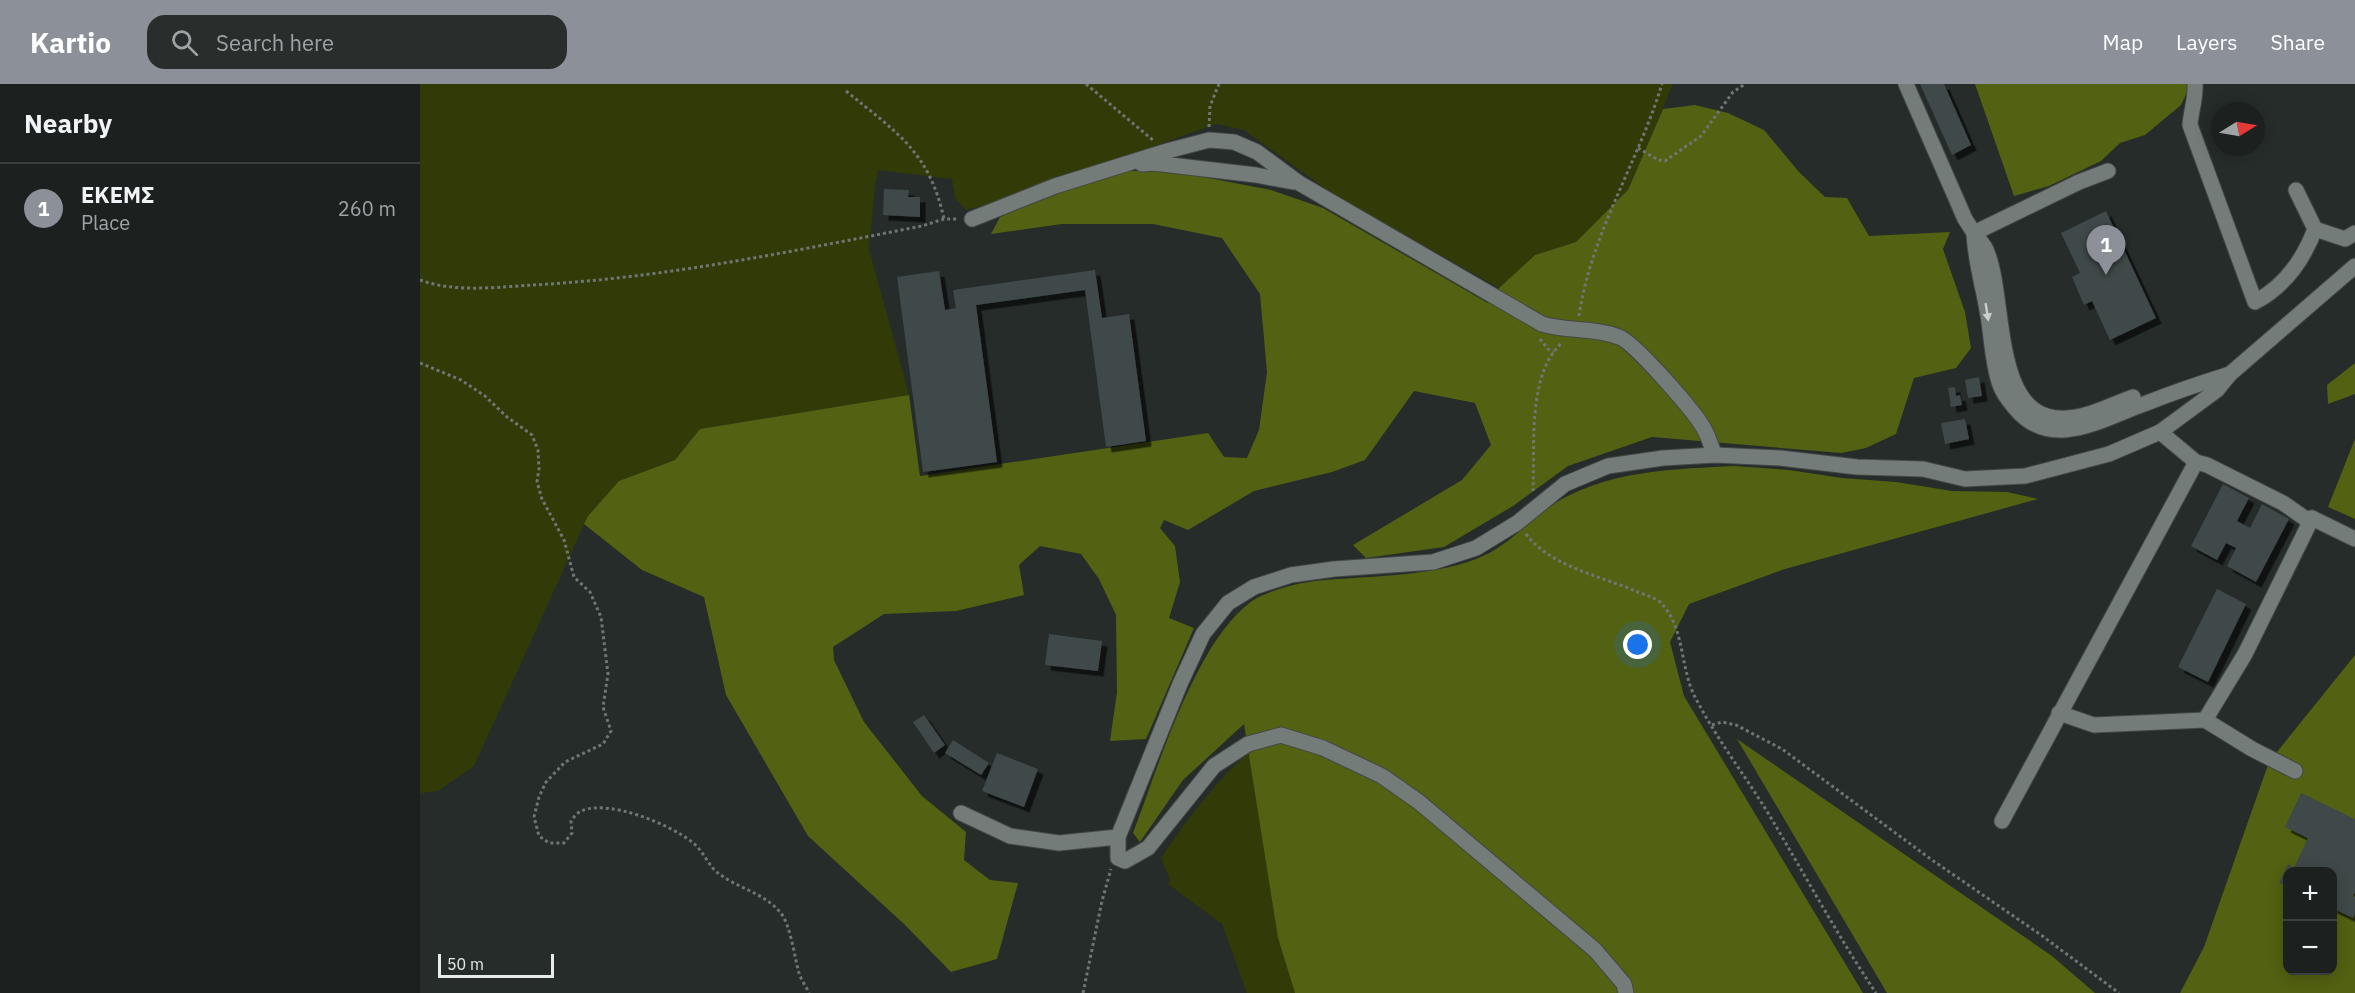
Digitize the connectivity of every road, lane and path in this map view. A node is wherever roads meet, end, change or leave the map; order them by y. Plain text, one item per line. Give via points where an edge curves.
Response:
1 (1086, 84) edge
2 (1219, 84) edge
3 (1662, 84) edge
4 (1745, 84) edge
5 (1906, 84) edge
6 (2195, 84) edge
7 (846, 91) dead end
8 (1209, 140) junction
9 (1638, 148) junction
10 (1167, 151) junction
11 (1122, 166) junction
12 (2108, 171) dead end
13 (1299, 183) junction
14 (2296, 190) dead end
15 (944, 219) junction
16 (972, 219) joint
17 (2315, 230) junction
18 (1974, 233) junction
19 (2355, 233) edge
20 (2355, 266) edge
21 (420, 280) edge
22 (1577, 330) junction
23 (420, 363) edge
24 (2230, 374) junction
25 (2160, 432) junction
26 (1715, 455) junction
27 (2196, 462) junction
28 (1538, 505) junction
29 (2312, 518) junction
30 (1517, 523) junction
31 (2355, 539) edge
32 (2059, 713) junction
33 (2205, 720) junction
34 (1712, 725) junction
35 (2295, 771) dead end
36 (961, 813) dead end
37 (2002, 821) dead end
38 (1118, 837) junction
39 (1118, 858) junction
40 (809, 993) edge
41 (1083, 993) edge
42 (1626, 993) edge
43 (1876, 993) edge
44 (2119, 993) edge

1 - 10 path
2 - 8 path via 1210,106
3 - 9 path
4 - 9 path via 1733,92 1701,136 1665,160
5 - 18 street
6 - 17 street via 2190,125 2255,302 2294,271
7 - 15 path via 909,143 930,173
8 - 10 street
8 - 13 street via 1234,142 1257,152
9 - 22 path via 1598,239
10 - 11 street
11 - 13 street via 1153,163
11 - 16 street via 1055,186
12 - 18 street
13 - 22 street via 1542,324
14 - 17 street
15 - 16 path
15 - 21 path via 737,262 654,274 504,287 438,287
17 - 19 street via 2345,239
18 - 24 street via 1998,294 2006,383 2038,414 2069,418 2211,369
20 - 24 street
22 - 26 street via 1623,338 1660,374 1704,428
22 - 28 path via 1548,361 1539,387 1533,451 1533,494
23 - 40 path via 461,380 532,435 538,450 537,482 542,499 564,540 574,577 590,592 601,617 608,674 603,706 611,731 603,744 565,762 546,782 534,817 539,836 549,843 564,843 572,833 571,821 578,812 612,808 663,826 692,842 716,873 753,892 780,912
24 - 25 street via 2217,390
25 - 26 street via 2109,454 2025,476 1965,479 1923,469
25 - 27 street
26 - 28 street via 1608,466 1564,484
27 - 29 street via 2283,503 2306,519
27 - 32 street
28 - 30 street
29 - 31 street
29 - 33 street via 2245,654
30 - 34 path via 1532,543 1568,565 1661,602 1676,626 1694,695
30 - 38 street via 1476,548 1433,562 1334,568 1291,575 1254,587 1228,603 1203,634
32 - 33 street via 2094,725
32 - 37 street
33 - 35 street
34 - 43 path
34 - 44 path via 1736,724 1782,749
36 - 38 street via 1010,836 1059,843
38 - 39 street
39 - 41 path via 1102,900
39 - 42 street via 1125,861 1148,848 1214,766 1248,744 1281,735 1323,748 1382,776 1419,802 1595,950 1624,984

